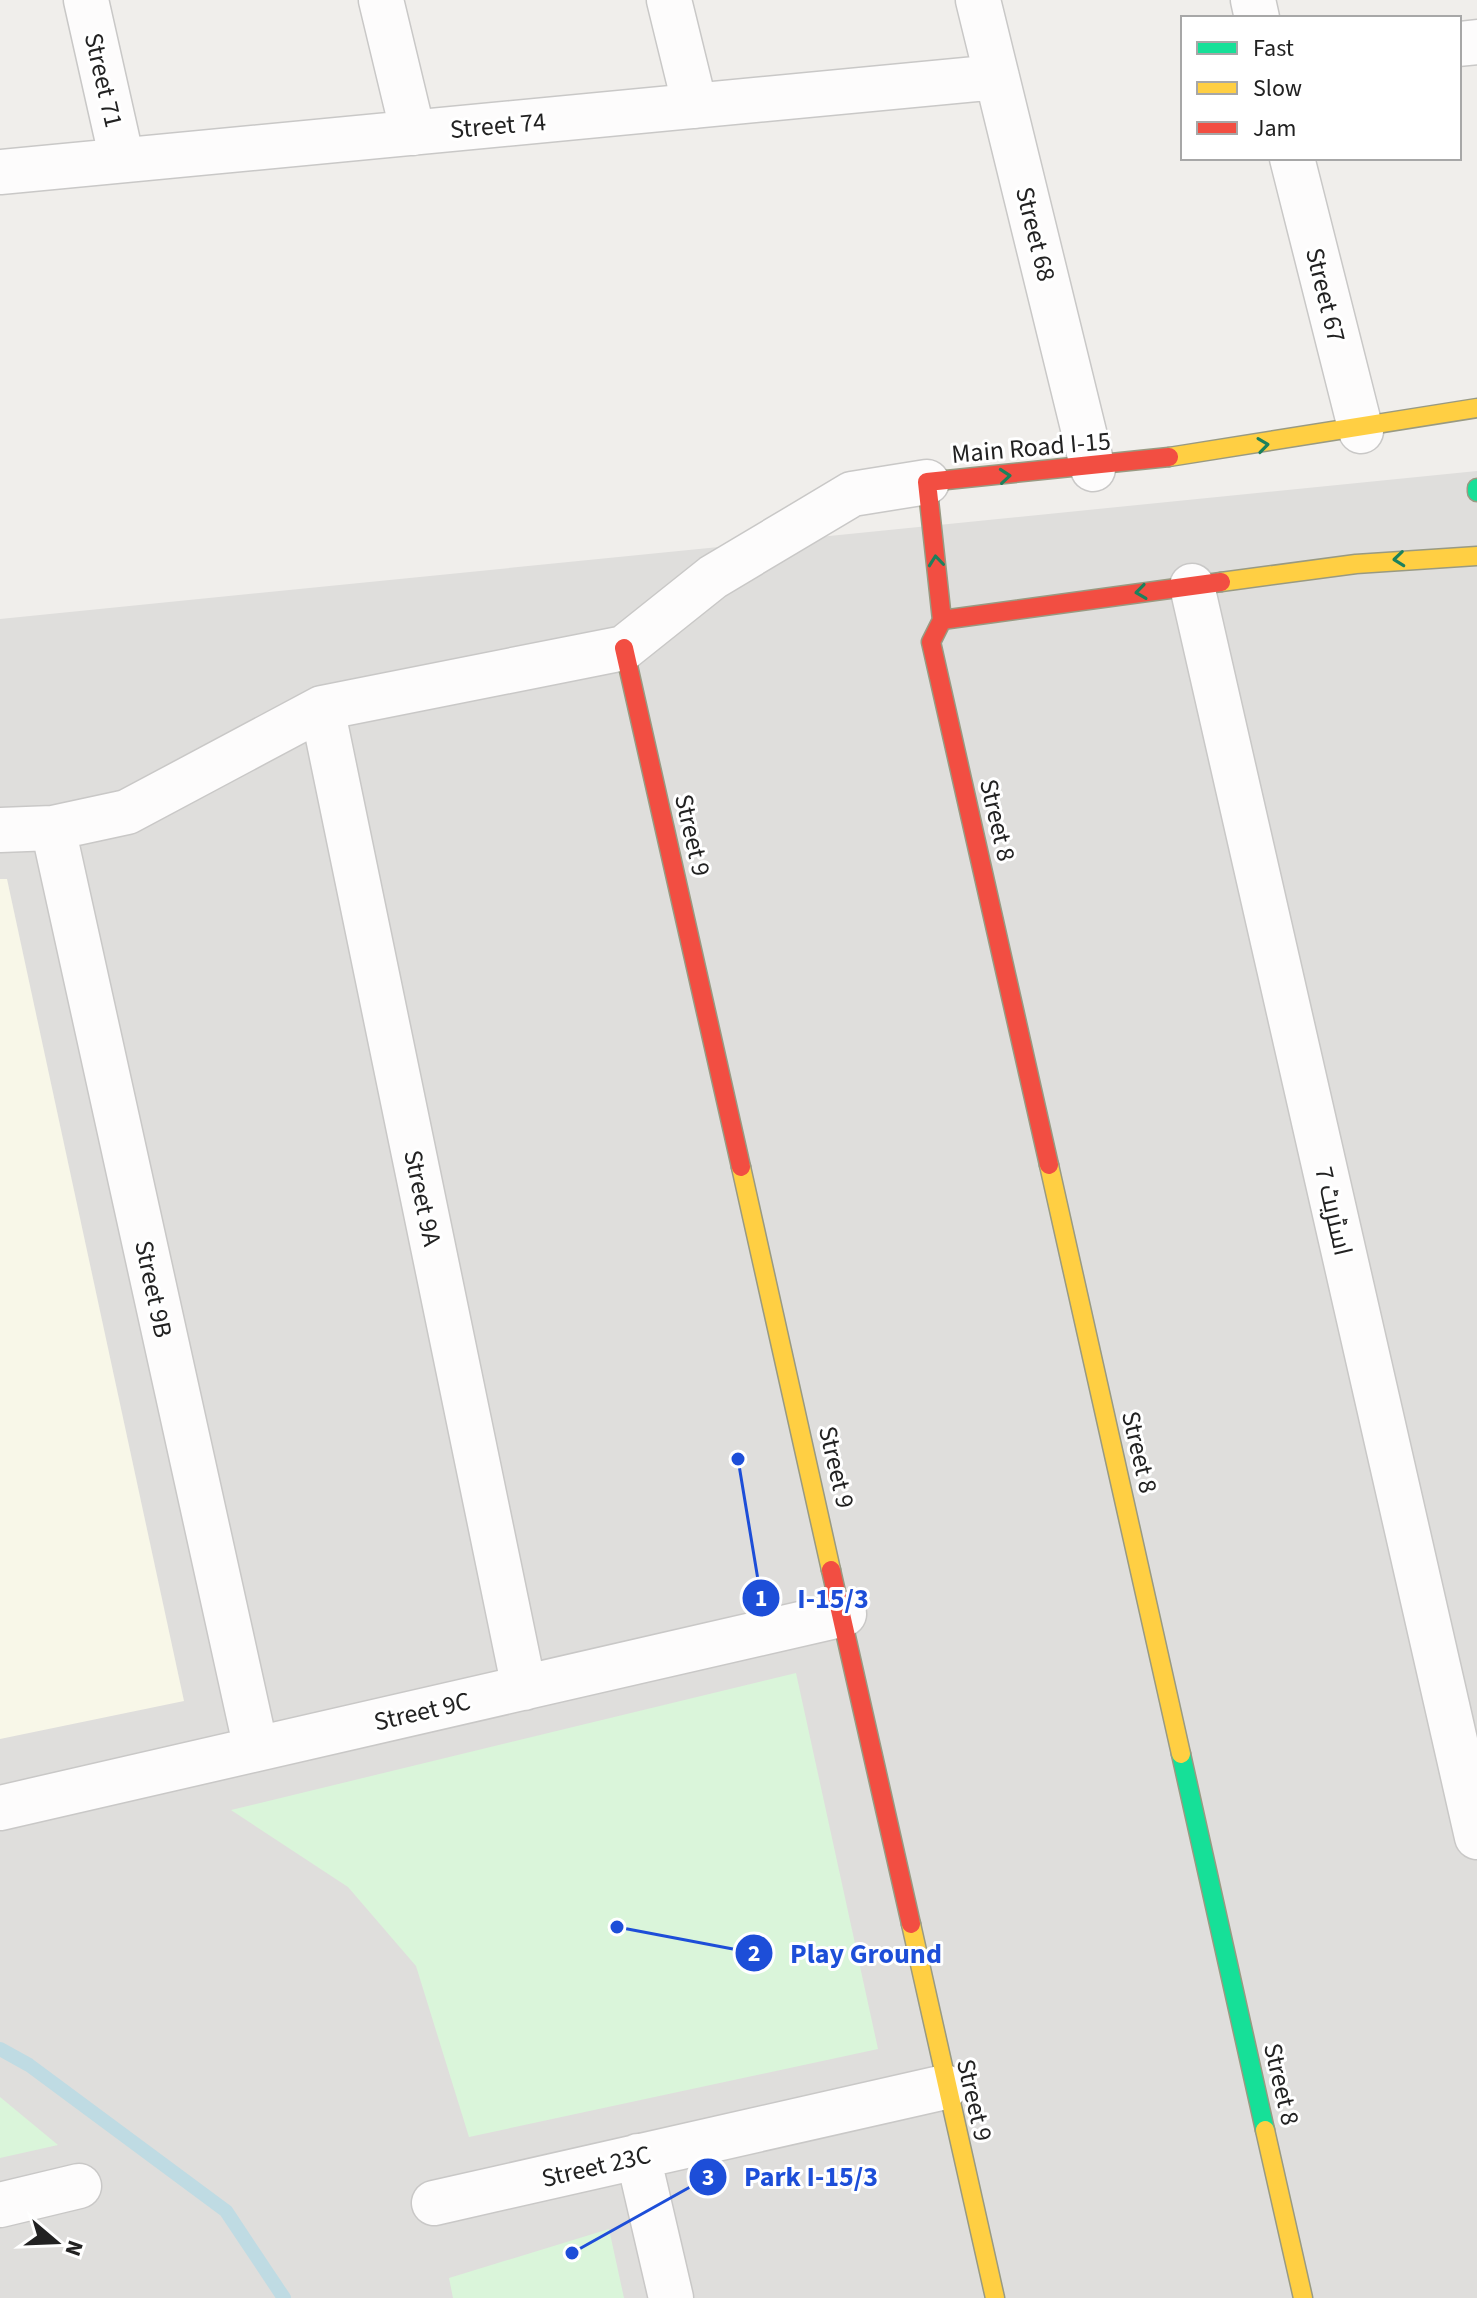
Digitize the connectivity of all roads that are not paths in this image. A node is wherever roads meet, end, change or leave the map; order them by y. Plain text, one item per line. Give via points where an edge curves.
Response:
1 (86, 0) edge
2 (381, 0) edge
3 (669, 0) edge
4 (978, 0) edge
5 (997, 77) junction
6 (695, 106) junction
7 (413, 133) junction
8 (122, 160) junction
9 (1293, 160) edge
10 (0, 172) edge
11 (1477, 408) edge
12 (1361, 431) junction
13 (1093, 469) junction
14 (927, 482) junction
15 (1477, 556) edge
16 (1192, 586) junction
17 (942, 620) junction
18 (624, 648) junction
19 (322, 708) junction
20 (53, 828) junction
21 (0, 830) edge
22 (844, 1614) junction
23 (524, 1688) junction
24 (256, 1749) junction
25 (0, 1808) edge
26 (1475, 1819) edge
27 (945, 2087) junction
28 (638, 2156) junction
29 (79, 2186) dead end
30 (434, 2203) dead end
31 (0, 2205) edge
32 (671, 2298) edge
33 (995, 2298) edge
34 (1303, 2298) edge

1 - 8 street, Street 71
2 - 7 street
3 - 6 street
4 - 5 street, Street 68
5 - 6 street, Street 74
5 - 13 street, Street 68
6 - 7 street, Street 74
7 - 8 street, Street 74
8 - 10 street, Street 74
9 - 12 street, Street 67
11 - 12 street, Main Road I-15
13 -> 12 street, Main Road I-15
14 -> 13 street, Main Road I-15
17 -> 14 street, Main Road I-15
14 - 18 street via 852,494 713,577
15 -> 16 street via 1436,556
16 -> 17 street
16 - 26 street, اسٹریٹ 7
17 - 34 street, Street 8 via 931,642
18 - 19 street
18 - 22 street, Street 9
19 - 20 street via 127,812
19 - 23 street, Street 9A
20 - 21 street
20 - 24 street, Street 9B
22 - 23 street, Street 9C
22 - 27 street, Street 9
23 - 24 street, Street 9C
24 - 25 street, Street 9C
27 - 28 street, Street 23C
27 - 33 street, Street 9
28 - 30 street, Street 23C
28 - 32 street
29 - 31 street

